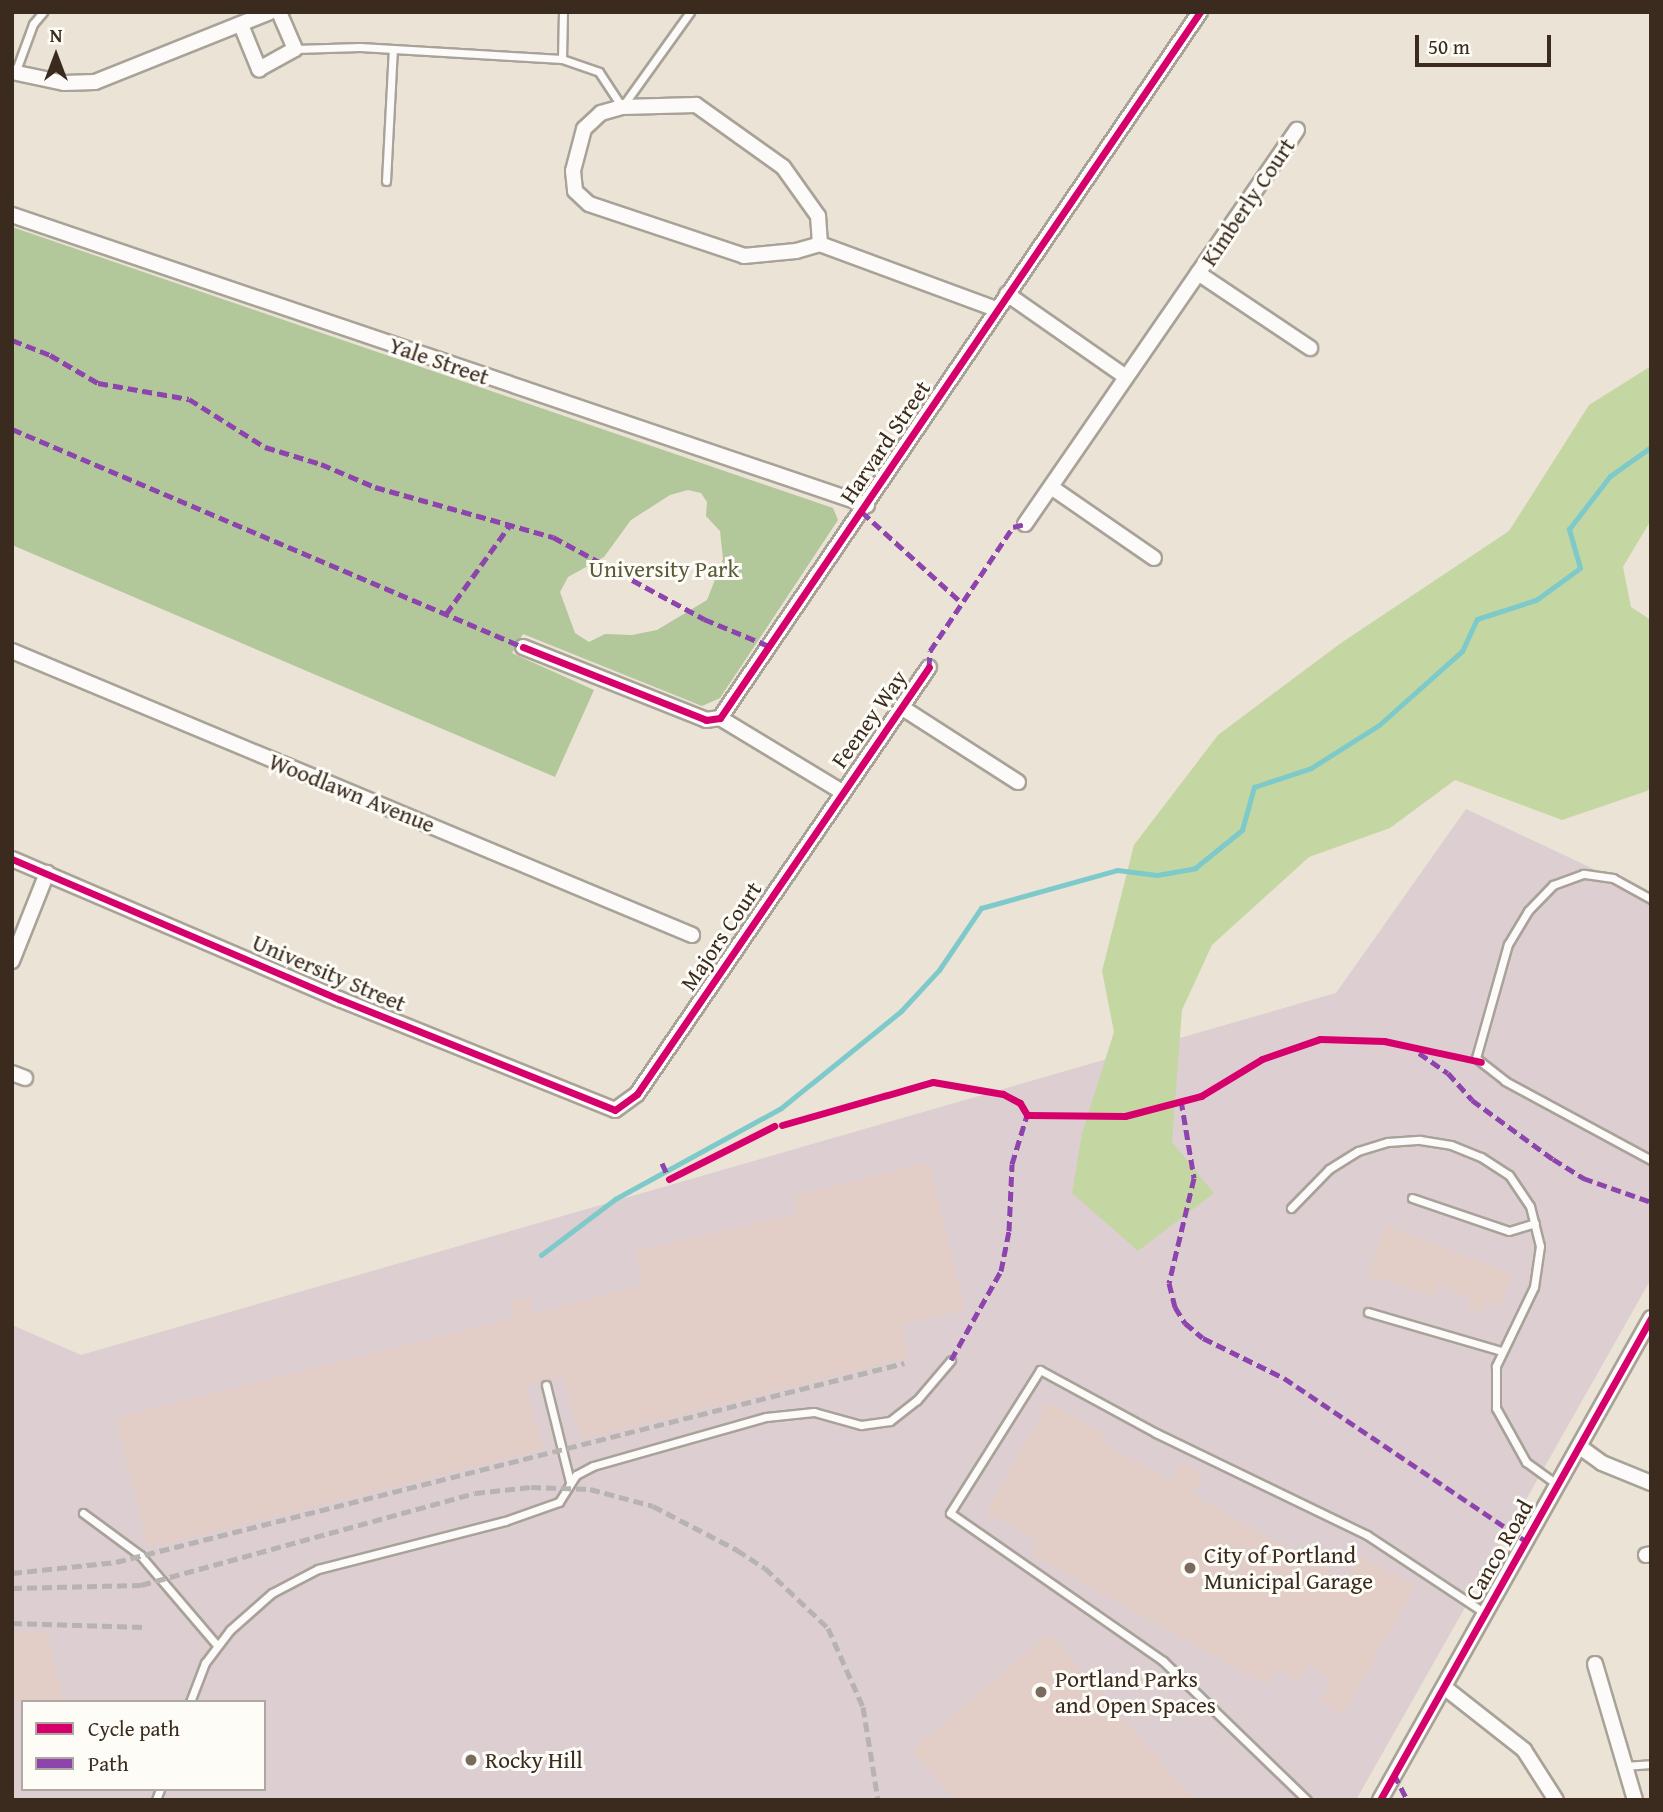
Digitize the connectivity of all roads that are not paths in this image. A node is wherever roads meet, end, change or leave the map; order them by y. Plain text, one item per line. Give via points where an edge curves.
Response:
1 (43, 12) edge
2 (270, 12) edge
3 (279, 12) edge
4 (563, 12) edge
5 (690, 12) edge
6 (1200, 12) edge
7 (241, 24) junction
8 (295, 49) junction
9 (393, 50) junction
10 (562, 59) junction
11 (13, 75) edge
12 (622, 107) junction
13 (1297, 130) dead end
14 (386, 181) dead end
15 (12, 215) edge
16 (820, 244) junction
17 (1198, 273) junction
18 (1007, 294) junction
19 (996, 309) junction
20 (1310, 348) dead end
21 (1126, 377) junction
22 (1051, 487) junction
23 (867, 505) junction
24 (1025, 524) dead end
25 (1154, 558) dead end
26 (523, 647) dead end
27 (12, 651) edge
28 (929, 667) dead end
29 (901, 707) junction
30 (720, 718) junction
31 (1018, 782) dead end
32 (842, 792) junction
33 (12, 859) edge
34 (47, 873) junction
35 (1651, 899) edge
36 (692, 935) dead end
37 (12, 961) edge
38 (632, 1101) joint
39 (1651, 1160) edge
40 (1412, 1198) dead end
41 (1291, 1208) dead end
42 (1535, 1223) junction
43 (1368, 1312) dead end
44 (1651, 1318) edge
45 (1501, 1351) junction
46 (951, 1360) dead end
47 (546, 1385) dead end
48 (1580, 1447) junction
49 (570, 1482) junction
50 (1651, 1483) edge
51 (1558, 1485) junction
52 (83, 1513) dead end
53 (1485, 1613) junction
54 (217, 1646) junction
55 (1595, 1664) dead end
56 (1444, 1687) junction
57 (191, 1700) edge
58 (1651, 1765) edge
59 (1622, 1766) junction
60 (1307, 1800) edge
61 (1380, 1800) edge
62 (1556, 1800) edge
63 (1635, 1800) edge

1 - 11 lane via 33,24
2 - 7 street
3 - 8 street
4 - 10 lane
5 - 12 lane
6 - 18 street, Harvard Street
7 - 8 street via 260,69
7 - 11 street via 95,82 64,83
8 - 9 lane
9 - 10 lane
9 - 14 lane
10 - 12 lane via 598,72
12 - 16 street via 696,105 727,124 783,167 806,196 818,216
12 - 16 street via 601,113 584,130 576,148 575,191 589,204 744,256
13 - 17 street, Kimberly Court
15 - 23 street, Yale Street
16 - 19 street
17 - 20 street, Kimberly Court
17 - 21 street, Kimberly Court
18 - 19 street, Harvard Street
18 - 21 street
19 - 23 street, Harvard Street
21 - 22 street, Kimberly Court
22 - 24 street, Kimberly Court
22 - 25 street
23 - 30 street, Harvard Street
26 - 30 street via 706,720
27 - 36 street, Woodlawn Avenue
28 - 29 street, Feeney Way
29 - 31 street, Feeney Way
29 - 32 street, Feeney Way
30 - 32 street, Feeney Way
32 - 38 street, Majors Court
33 - 34 street, University Street
34 - 37 street
34 - 38 street, University Street via 602,1108 624,1108
35 - 39 lane via 1613,878 1583,874 1553,885 1528,911 1508,944 1476,1058 1505,1082
40 - 42 lane via 1509,1231
41 - 42 lane via 1329,1169 1358,1151 1388,1142 1420,1140 1481,1157 1508,1175 1530,1206
42 - 45 lane via 1540,1246 1534,1287
43 - 45 lane
44 - 48 street, Canco Road
45 - 51 lane via 1494,1387 1503,1428 1526,1462
46 - 49 lane via 917,1400 890,1421 861,1425 814,1412 766,1417 626,1454 585,1470
47 - 49 lane
48 - 50 street via 1602,1463
48 - 51 street, Canco Road
49 - 54 lane via 559,1502 505,1521 318,1569 272,1593
51 - 53 street, Canco Road
52 - 54 lane via 140,1555
53 - 56 street, Canco Road
53 - 60 lane via 1367,1535 1156,1433 1040,1370 950,1513 1163,1661
54 - 57 lane
55 - 59 street
56 - 61 street, Canco Road
56 - 62 street via 1524,1750
58 - 59 lane
59 - 63 street

